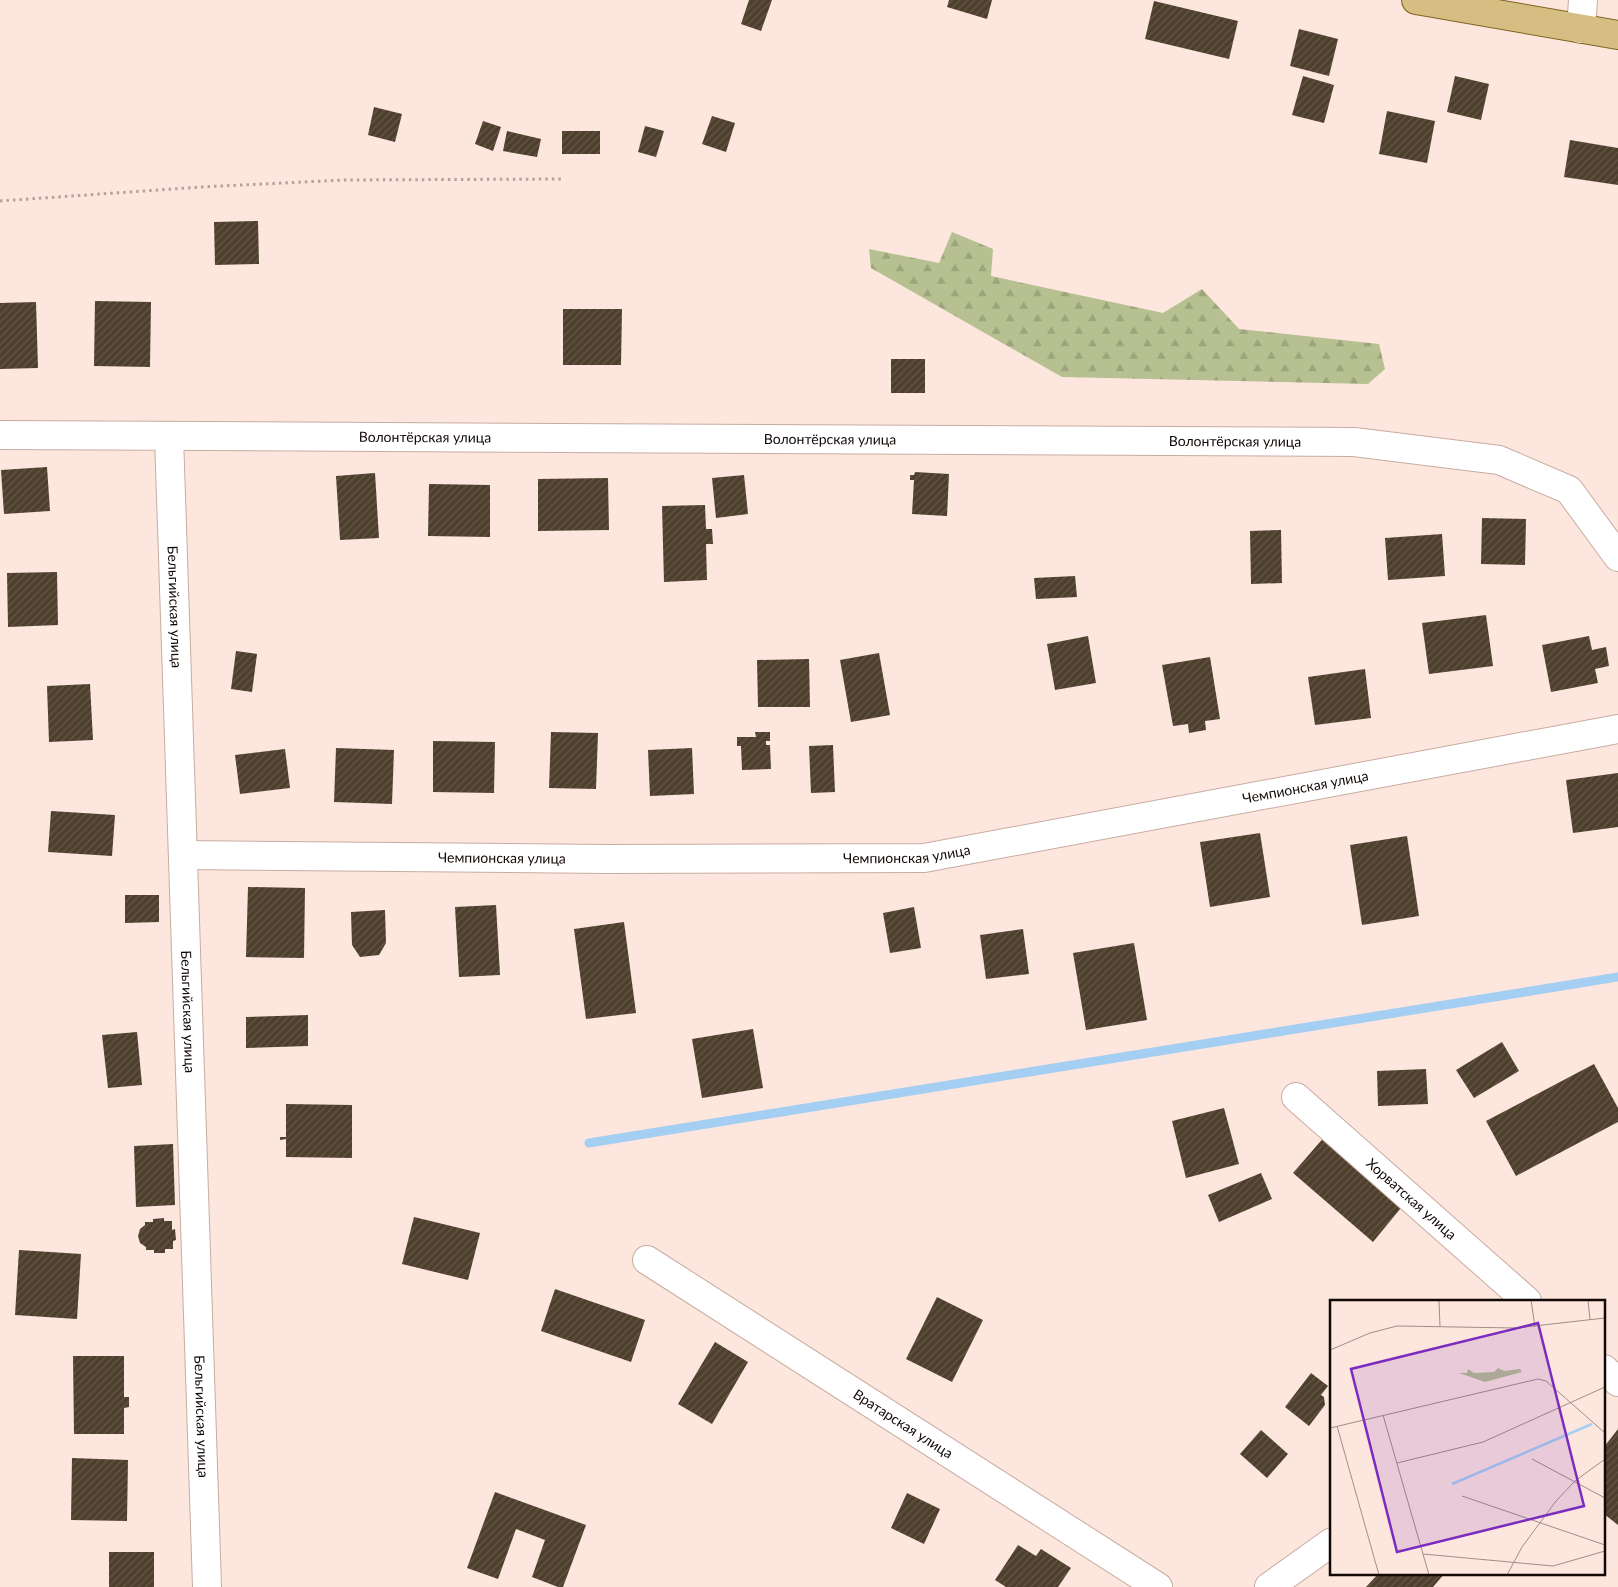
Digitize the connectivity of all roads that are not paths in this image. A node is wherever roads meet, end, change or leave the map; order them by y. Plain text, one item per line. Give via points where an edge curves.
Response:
1 (1416, 0) edge
2 (1584, 0) edge
3 (1581, 29) junction
4 (1618, 35) edge
5 (0, 435) edge
6 (169, 436) junction
7 (1618, 558) edge
8 (1618, 729) edge
9 (183, 855) junction
10 (1296, 1097) dead end
11 (648, 1260) dead end
12 (1526, 1300) edge
13 (1618, 1359) edge
14 (1606, 1364) edge
15 (1606, 1371) edge
16 (1618, 1382) edge
17 (1330, 1543) edge
18 (207, 1587) edge
19 (1158, 1587) edge
20 (1269, 1587) edge

1 - 3 main road
2 - 3 street
3 - 4 main road
5 - 6 street, Волонтёрская улица
6 - 7 street, Волонтёрская улица via 1354,442 1499,460 1569,490
6 - 9 street, Бельгийская улица
8 - 9 street, Чемпионская улица via 924,858
9 - 18 street, Бельгийская улица
10 - 12 street, Хорватская улица
11 - 19 street, Вратарская улица
13 - 14 street
15 - 16 street
17 - 20 street

